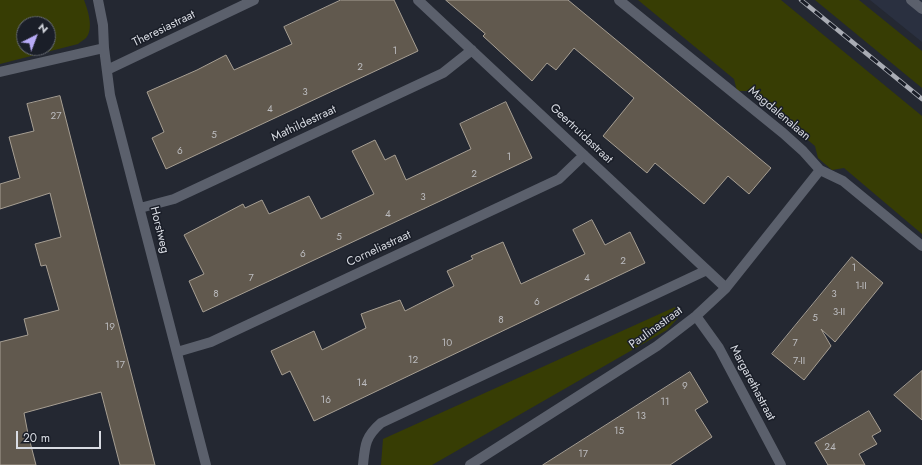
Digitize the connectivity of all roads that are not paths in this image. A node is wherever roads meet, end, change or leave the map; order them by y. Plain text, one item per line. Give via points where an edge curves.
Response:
1 (98, 0) edge
2 (254, 0) edge
3 (418, 0) edge
4 (618, 0) edge
5 (911, 0) edge
6 (922, 9) edge
7 (104, 48) junction
8 (472, 50) junction
9 (108, 70) junction
10 (0, 72) edge
11 (584, 155) junction
12 (820, 170) junction
13 (140, 208) junction
14 (922, 246) edge
15 (707, 270) junction
16 (726, 288) junction
17 (696, 316) junction
18 (177, 352) junction
19 (206, 465) edge
20 (363, 465) edge
21 (470, 465) edge
22 (781, 465) edge

1 - 7 street, Horstweg
2 - 9 street, Theresiastraat
3 - 8 street, Geertruidastraat
4 - 12 street, Magdalenalaan via 783,132
5 - 6 street
7 - 9 street, Horstweg
7 - 10 street
8 - 11 street, Geertruidastraat
8 - 13 street, Mathildestraat via 443,73 174,199
9 - 13 street, Horstweg via 110,95
11 - 15 street, Geertruidastraat
11 - 18 street, Corneliastraat via 559,179 211,342
12 - 14 street, Magdalenalaan via 843,181
12 - 16 street, Paulinastraat
13 - 18 street, Horstweg
15 - 16 street, Geertruidastraat
15 - 20 street, Paulinastraat via 381,423 372,431 365,446
16 - 17 street, Paulinastraat
17 - 21 street, Paulinastraat via 657,346
17 - 22 street, Margarethastraat via 719,348
18 - 19 street, Horstweg

